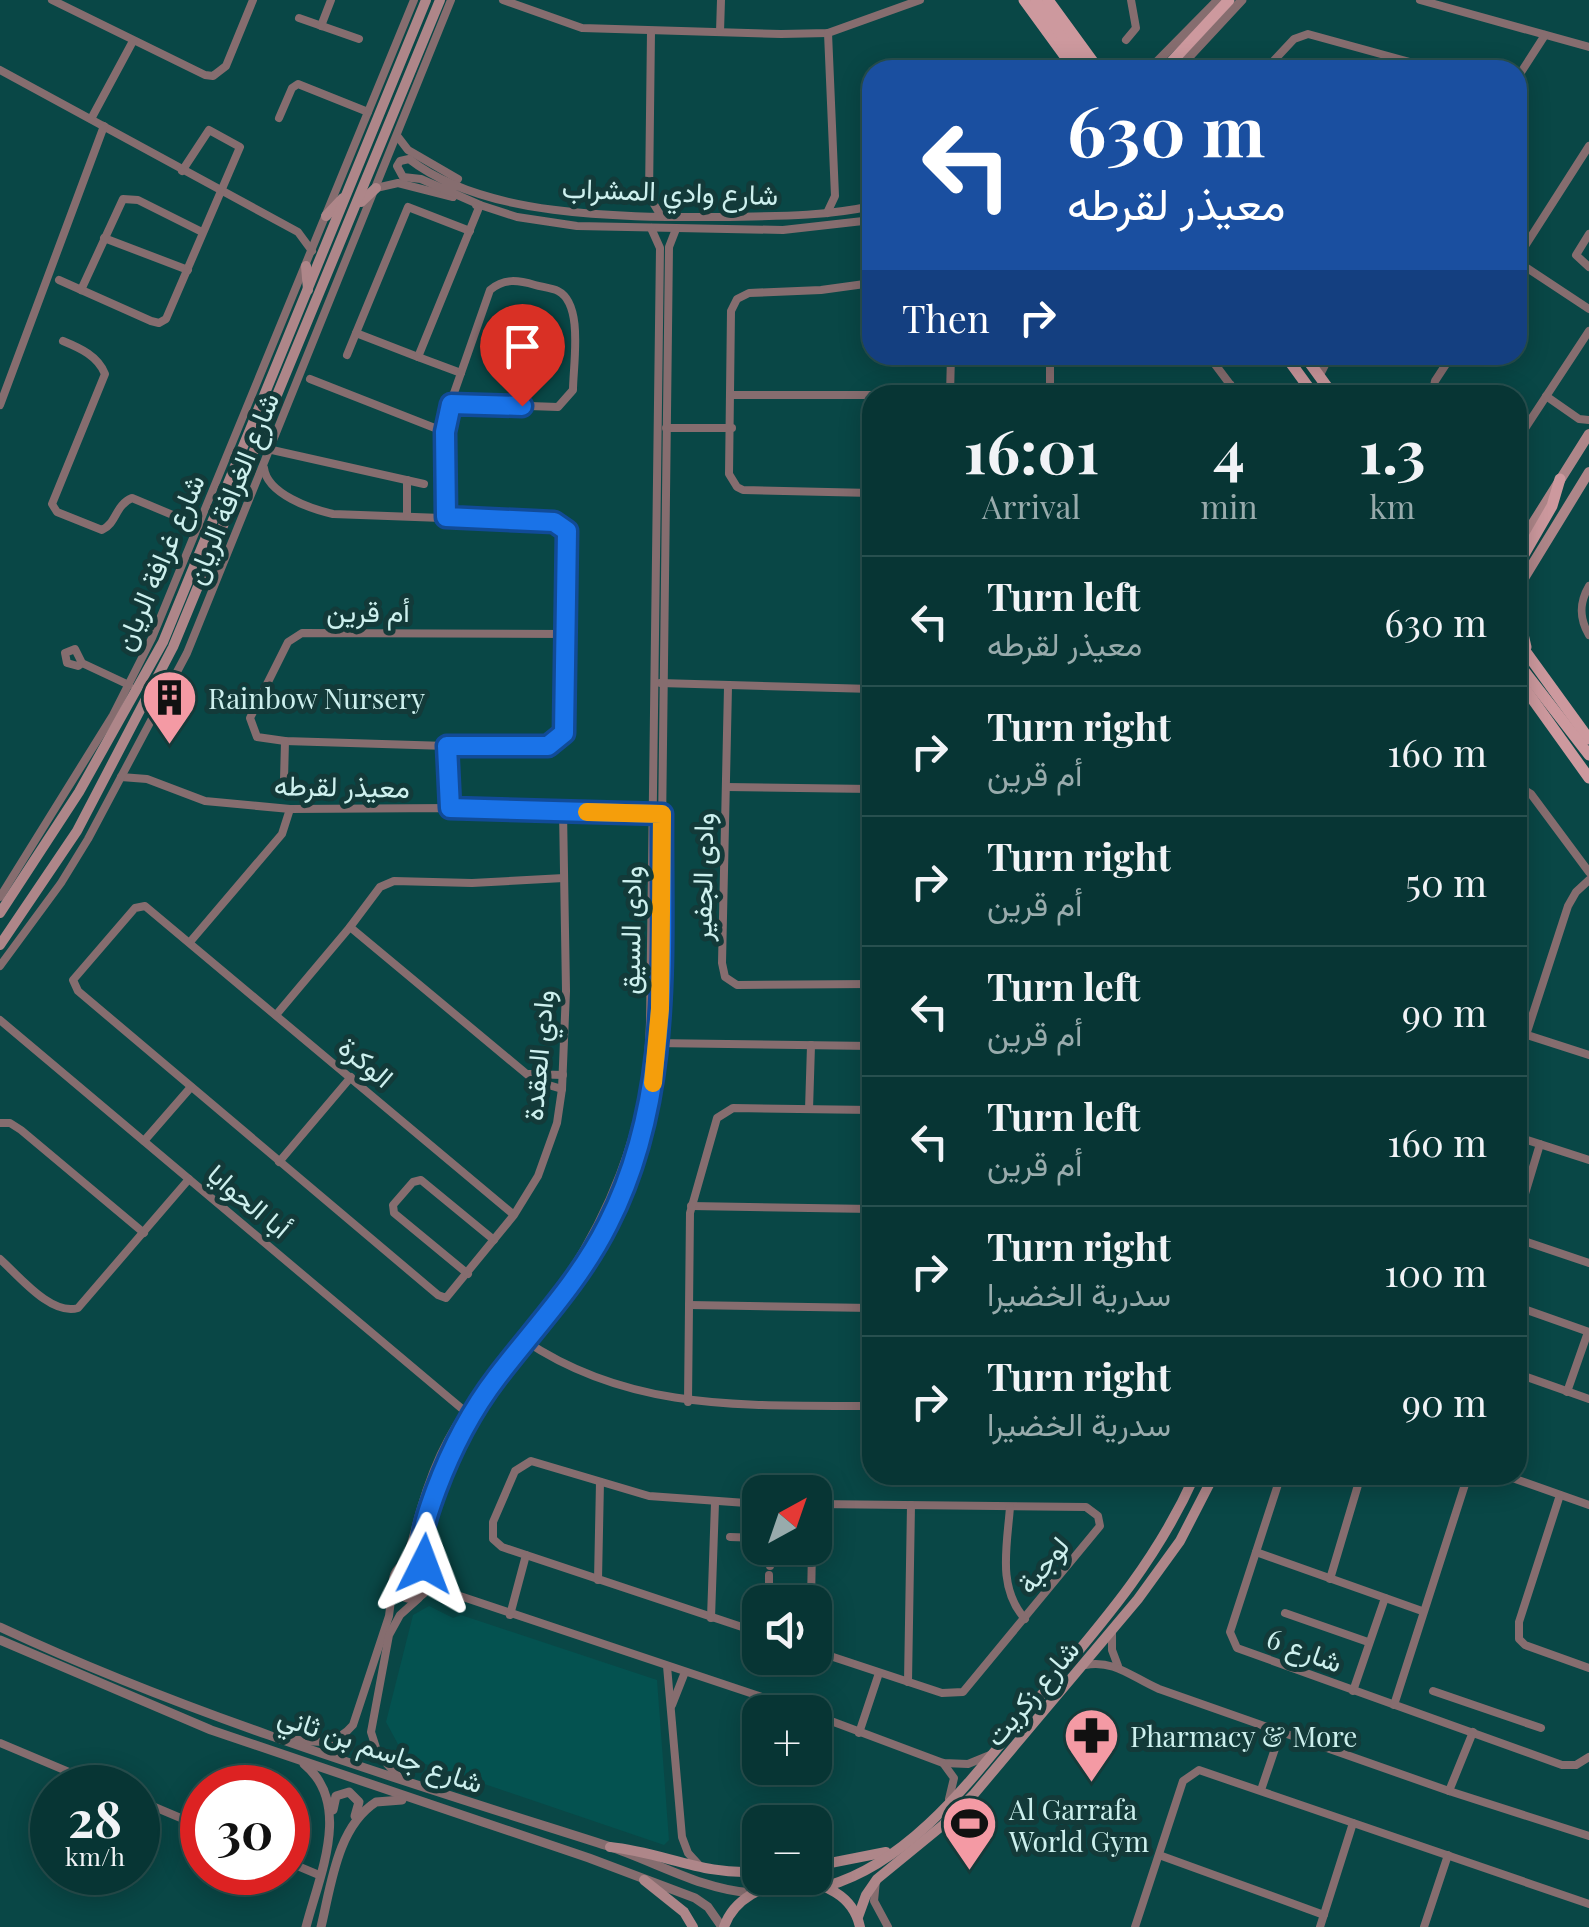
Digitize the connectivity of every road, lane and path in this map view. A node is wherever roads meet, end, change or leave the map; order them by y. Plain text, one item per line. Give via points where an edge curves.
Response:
1 (52, 0) edge
2 (254, 0) edge
3 (331, 0) edge
4 (414, 0) edge
5 (426, 0) edge
6 (440, 0) edge
7 (451, 0) edge
8 (502, 0) edge
9 (721, 0) edge
10 (920, 0) edge
11 (1024, 0) edge
12 (1036, 0) edge
13 (1048, 0) edge
14 (1131, 0) edge
15 (1218, 0) edge
16 (1229, 0) edge
17 (1242, 0) edge
18 (1420, 0) edge
19 (298, 18) dead end
20 (321, 26) junction
21 (651, 31) junction
22 (720, 32) junction
23 (828, 33) junction
24 (1545, 35) junction
25 (359, 39) dead end
26 (1126, 40) dead end
27 (133, 41) junction
28 (1589, 45) edge
29 (1068, 60) edge
30 (1080, 60) edge
31 (1093, 60) edge
32 (1158, 60) edge
33 (1173, 60) edge
34 (1186, 60) edge
35 (1274, 60) edge
36 (1388, 60) edge
37 (1527, 63) edge
38 (0, 70) edge
39 (394, 110) junction
40 (368, 112) junction
41 (91, 118) junction
42 (279, 118) dead end
43 (403, 124) junction
44 (104, 126) junction
45 (398, 137) junction
46 (1589, 146) edge
47 (182, 171) junction
48 (376, 188) junction
49 (218, 190) junction
50 (350, 190) junction
51 (493, 196) junction
52 (649, 196) junction
53 (836, 196) junction
54 (480, 205) junction
55 (356, 206) junction
56 (862, 208) edge
57 (848, 211) junction
58 (827, 214) junction
59 (634, 216) junction
60 (661, 216) junction
61 (324, 221) junction
62 (862, 221) edge
63 (651, 228) junction
64 (676, 229) junction
65 (470, 231) junction
66 (202, 232) junction
67 (298, 232) junction
68 (1589, 234) edge
69 (104, 238) junction
70 (1527, 245) edge
71 (312, 251) junction
72 (1527, 265) edge
73 (306, 266) junction
74 (1589, 266) edge
75 (188, 270) junction
76 (58, 280) dead end
77 (862, 284) edge
78 (82, 290) junction
79 (308, 292) junction
80 (1589, 309) edge
81 (1589, 331) edge
82 (356, 333) junction
83 (63, 341) dead end
84 (346, 356) dead end
85 (418, 357) junction
86 (1312, 365) edge
87 (1325, 365) edge
88 (461, 374) junction
89 (1320, 377) junction
90 (310, 379) dead end
91 (1326, 385) edge
92 (731, 395) junction
93 (862, 395) edge
94 (1546, 396) junction
95 (451, 404) junction
96 (0, 405) edge
97 (1584, 420) edge
98 (1527, 425) edge
99 (663, 428) junction
100 (732, 428) junction
101 (445, 432) junction
102 (1588, 435) edge
103 (272, 450) junction
104 (264, 468) junction
105 (1589, 472) edge
106 (1560, 479) junction
107 (406, 480) junction
108 (424, 484) dead end
109 (274, 487) junction
110 (254, 493) junction
111 (862, 493) edge
112 (407, 516) junction
113 (446, 517) junction
114 (199, 526) junction
115 (1527, 532) edge
116 (1527, 549) edge
117 (1527, 573) edge
118 (1589, 586) edge
119 (566, 634) junction
120 (1589, 635) edge
121 (82, 663) dead end
122 (1527, 665) edge
123 (1527, 666) edge
124 (659, 683) junction
125 (129, 685) junction
126 (728, 688) junction
127 (862, 688) edge
128 (1527, 692) edge
129 (134, 723) junction
130 (142, 738) junction
131 (1589, 739) edge
132 (285, 741) junction
133 (447, 746) junction
134 (1589, 756) edge
135 (131, 760) junction
136 (121, 777) junction
137 (1589, 778) edge
138 (147, 779) junction
139 (284, 780) dead end
140 (726, 787) junction
141 (862, 789) edge
142 (1527, 791) edge
143 (110, 797) junction
144 (92, 804) junction
145 (450, 808) junction
146 (290, 809) junction
147 (563, 811) junction
148 (658, 814) junction
149 (1589, 872) edge
150 (564, 878) junction
151 (1589, 880) edge
152 (0, 897) edge
153 (0, 913) edge
154 (350, 928) junction
155 (190, 942) junction
156 (0, 945) edge
157 (0, 966) edge
158 (862, 984) edge
159 (276, 1015) junction
160 (1527, 1019) edge
161 (0, 1020) edge
162 (1527, 1035) edge
163 (654, 1043) junction
164 (810, 1045) junction
165 (862, 1046) edge
166 (1589, 1056) edge
167 (529, 1074) junction
168 (563, 1075) junction
169 (351, 1076) junction
170 (191, 1088) junction
171 (562, 1089) junction
172 (809, 1109) junction
173 (862, 1110) edge
174 (0, 1123) edge
175 (1527, 1140) edge
176 (144, 1141) junction
177 (1540, 1144) junction
178 (1589, 1160) edge
179 (279, 1162) junction
180 (190, 1179) junction
181 (1527, 1187) edge
182 (692, 1206) junction
183 (862, 1209) edge
184 (514, 1215) junction
185 (144, 1233) junction
186 (494, 1240) junction
187 (1527, 1243) edge
188 (0, 1259) edge
189 (1589, 1263) edge
190 (468, 1274) junction
191 (689, 1305) junction
192 (862, 1308) edge
193 (1527, 1310) edge
194 (1589, 1332) edge
195 (523, 1339) junction
196 (1527, 1377) edge
197 (1567, 1392) junction
198 (1589, 1399) edge
199 (688, 1402) junction
200 (862, 1406) edge
201 (468, 1413) junction
202 (600, 1482) junction
203 (1527, 1483) edge
204 (1191, 1485) edge
205 (1209, 1485) edge
206 (1277, 1485) edge
207 (1359, 1485) edge
208 (1465, 1485) edge
209 (1560, 1495) junction
210 (715, 1503) junction
211 (742, 1504) edge
212 (832, 1504) edge
213 (1589, 1504) edge
214 (912, 1505) junction
215 (1010, 1507) junction
216 (730, 1537) dead end
217 (742, 1537) edge
218 (1256, 1552) junction
219 (526, 1555) junction
220 (399, 1568) junction
221 (428, 1573) junction
222 (1330, 1579) junction
223 (598, 1580) junction
224 (393, 1584) junction
225 (446, 1591) junction
226 (421, 1596) junction
227 (1382, 1597) junction
228 (1422, 1611) junction
229 (1284, 1612) dead end
230 (510, 1614) junction
231 (712, 1618) junction
232 (1025, 1620) junction
233 (0, 1627) edge
234 (742, 1628) edge
235 (1112, 1631) junction
236 (0, 1640) edge
237 (1368, 1642) junction
238 (832, 1658) edge
239 (1084, 1665) junction
240 (667, 1666) junction
241 (1118, 1666) junction
242 (1589, 1668) edge
243 (686, 1672) junction
244 (879, 1673) junction
245 (908, 1682) junction
246 (1353, 1690) junction
247 (1434, 1692) dead end
248 (756, 1695) edge
249 (1394, 1704) junction
250 (672, 1705) junction
251 (1488, 1710) junction
252 (832, 1723) edge
253 (1541, 1728) dead end
254 (1280, 1731) junction
255 (859, 1733) junction
256 (1476, 1733) junction
257 (284, 1738) junction
258 (0, 1743) edge
259 (992, 1753) junction
260 (1589, 1757) edge
261 (298, 1760) junction
262 (943, 1762) junction
263 (52, 1765) edge
264 (406, 1780) junction
265 (1261, 1790) junction
266 (1449, 1791) junction
267 (428, 1804) junction
268 (947, 1804) junction
269 (1353, 1823) junction
270 (330, 1824) junction
271 (350, 1833) junction
272 (682, 1836) junction
273 (1589, 1836) edge
274 (610, 1847) junction
275 (896, 1850) junction
276 (1159, 1855) junction
277 (1448, 1855) junction
278 (666, 1859) junction
279 (832, 1863) edge
280 (310, 1871) edge
281 (710, 1871) junction
282 (742, 1872) edge
283 (319, 1875) junction
284 (876, 1879) junction
285 (644, 1880) junction
286 (832, 1884) edge
287 (832, 1889) edge
288 (742, 1892) edge
289 (750, 1895) edge
290 (1589, 1904) edge
291 (1324, 1915) junction
292 (859, 1922) edge
293 (306, 1927) edge
294 (321, 1927) edge
295 (694, 1927) edge
296 (722, 1927) edge
297 (888, 1927) edge
298 (1136, 1927) edge
299 (1320, 1927) edge
300 (1424, 1927) edge

1 - 27 street
2 - 27 street via 226,66 213,76
3 - 20 street
4 - 40 street
5 - 50 main road, شارع الغرافة الريان
6 - 39 main road, شارع الغرافة الريان
7 - 43 street, شارع الغرافة الريان
8 - 21 street via 582,28
9 - 22 street
10 - 23 street
11 - 29 main road
12 - 30 main road
13 - 31 main road
14 - 26 street via 1136,28
15 - 32 street
16 - 33 main road
17 - 34 street
18 - 24 street
19 - 20 street
20 - 25 street
21 - 22 street
21 - 52 street
22 - 23 street
23 - 53 street
24 - 28 street
24 - 37 street
27 - 41 street
35 - 36 street via 1308,34
38 - 41 street
39 - 43 main road
39 - 55 main road, شارع الغرافة الريان
40 - 42 street via 298,84
40 - 61 street
41 - 44 street
43 - 45 street, شارع الغرافة الريان
44 - 47 street
44 - 96 street
45 - 48 street, شارع الغرافة الريان
45 - 51 street via 413,154
46 - 70 street
47 - 49 street
47 - 49 street via 202,135 214,130 240,149
48 - 54 street, شارع وادي المشراب via 398,183
48 - 55 main road
48 - 103 street, شارع الغرافة الريان
49 - 66 street
49 - 67 street
50 - 61 main road
50 - 79 main road, شارع الغرافة الريان
51 - 54 street, شارع وادي المشراب via 410,159 398,163 403,177
51 - 59 street, شارع وادي المشراب
52 - 59 street
52 - 60 street
53 - 57 street
53 - 58 street
54 - 63 street, شارع وادي المشراب via 557,224
54 - 65 street
55 - 129 main road, شارع الغرافة الريان via 198,592
56 - 57 street, شارع وادي المشراب
57 - 58 street, شارع وادي المشراب
58 - 60 street, شارع وادي المشراب
59 - 60 street, شارع وادي المشراب
61 - 67 street
61 - 71 street, شارع غرافة الريان
62 - 64 street, شارع وادي المشراب via 783,230
63 - 64 street, شارع وادي المشراب
63 - 99 street, وادى السيق via 660,244
64 - 99 street, وادى السيق via 669,247
65 - 82 street via 408,207
65 - 85 street
66 - 69 street via 131,198 119,202
66 - 75 street
67 - 71 street
68 - 74 street via 1576,255
69 - 75 street
69 - 78 street
71 - 73 street, شارع غرافة الريان
72 - 80 street
73 - 79 main road
73 - 114 street, شارع غرافة الريان
75 - 78 street via 159,324
76 - 78 street
77 - 92 street via 749,293 737,300 731,312
79 - 153 main road, شارع الغرافة الريان via 163,642 70,807
81 - 94 street
82 - 84 street
82 - 85 street
83 - 114 street via 83,349 105,374 52,504 57,512 102,530 132,498
85 - 88 street
86 - 89 main road
87 - 89 street
88 - 95 street
88 - 95 street via 490,290 500,282 560,291 570,302 575,314 569,398 558,407
89 - 91 main road
90 - 101 street
92 - 93 street
92 - 100 street
94 - 97 street
94 - 98 street
95 - 101 street
97 - 102 street
99 - 100 street
99 - 124 street, وادى السيق
100 - 111 street via 729,474 736,487
101 - 113 street
102 - 106 main road
103 - 104 street, شارع الغرافة الريان
103 - 107 street
104 - 109 street
104 - 110 street, شارع الغرافة الريان
105 - 117 main road
106 - 115 main road
106 - 116 main road
107 - 108 street
107 - 112 street
109 - 110 street
109 - 112 street via 333,514
110 - 130 street, شارع الغرافة الريان via 187,653
112 - 113 street
113 - 119 street via 562,525
114 - 125 street, شارع غرافة الريان
118 - 120 street via 1580,608
119 - 132 street, أم قرين via 302,633 288,642 250,718 257,737
119 - 133 street via 564,733 558,740 548,746
121 - 125 street
122 - 131 main road
123 - 134 main road
124 - 126 street
124 - 148 street, وادى السيق
125 - 152 street, شارع غرافة الريان
126 - 127 street
126 - 140 street, وادى الجفير
128 - 137 main road
129 - 130 main road
129 - 144 main road, شارع الغرافة الريان
130 - 135 street, شارع الغرافة الريان
132 - 133 street
132 - 139 street
133 - 145 street
135 - 136 street, شارع الغرافة الريان
135 - 138 street, معيذر لقرطه
136 - 138 street, معيذر لقرطه
136 - 143 street, شارع الغرافة الريان
138 - 146 street, معيذر لقرطه via 205,801
140 - 141 street
140 - 158 street, وادى الجفير via 725,977 738,985
142 - 149 street
143 - 144 main road
143 - 157 street, شارع الغرافة الريان via 60,883
144 - 156 main road, شارع الغرافة الريان
145 - 146 street, معيذر لقرطه
145 - 147 street, معيذر لقرطه
146 - 155 street via 282,834
147 - 148 street, معيذر لقرطه
147 - 150 street, وادي العقدة
148 - 163 street, وادى السيق
150 - 154 street via 394,881 380,887
150 - 168 street, وادي العقدة
151 - 160 street via 1568,906
154 - 159 street
154 - 167 street
155 - 159 street, الوكرة
155 - 170 street, الوكرة via 145,906 136,908 73,984
159 - 169 street, الوكرة
161 - 176 street, أبا الحوايا
162 - 166 street
163 - 164 street
163 - 195 street, وادى السيق via 617,1184 581,1254
164 - 165 street
164 - 172 street
167 - 168 street
167 - 171 street
168 - 171 street, وادي العقدة
169 - 179 street
169 - 184 street, الوكرة
170 - 176 street
170 - 179 street
171 - 184 street, وادي العقدة via 538,1176
172 - 173 street
172 - 182 street via 721,1113
174 - 185 street via 16,1126
175 - 177 street
176 - 180 street, أبا الحوايا
177 - 178 street
177 - 181 street
179 - 190 street via 438,1295 449,1296
180 - 185 street
180 - 201 street, أبا الحوايا
182 - 183 street
182 - 191 street
184 - 186 street, وادي العقدة
185 - 188 street via 73,1310 55,1306
186 - 190 street, وادي العقدة
186 - 190 street via 421,1180 396,1202 394,1213
187 - 189 street
191 - 192 street
191 - 199 street
193 - 194 street
194 - 197 street
195 - 199 street via 570,1366
195 - 201 street, وادى السيق
196 - 197 street
197 - 198 street
199 - 200 street
201 - 220 street, وادى السيق via 439,1459
201 - 221 street, وادى السيق via 426,1516 422,1548
202 - 210 street
202 - 219 street via 535,1462 518,1467 492,1533 497,1544
202 - 223 street
203 - 209 street
204 - 259 main road, شارع زكريت via 1131,1588
205 - 235 main road, شارع زكريت via 1180,1541
206 - 218 street, شارع 6
207 - 222 street
208 - 228 street
209 - 213 street
209 - 242 street via 1518,1633 1525,1645
210 - 211 street
210 - 231 street
212 - 214 street, لوجبة
214 - 215 street, لوجبة
214 - 245 street
215 - 232 street via 1006,1584
215 - 232 street, لوجبة via 1086,1507 1100,1521 1095,1536
216 - 217 street
218 - 222 street
218 - 246 street, شارع 6 via 1232,1641
219 - 223 street
219 - 230 street
220 - 221 street via 411,1563
220 - 224 street
221 - 225 street
221 - 226 street
222 - 227 street
223 - 231 street
224 - 226 street via 400,1596
224 - 257 street via 353,1725 329,1742
225 - 226 street
225 - 230 street
226 - 264 street via 389,1635 371,1732 382,1761
227 - 228 street
227 - 237 street
228 - 249 street
229 - 237 street
230 - 240 street
231 - 234 street
232 - 245 street, لوجبة via 963,1692 949,1695
233 - 257 street, شارع جاسم بن ثاني
235 - 239 main road, شارع زكريت
235 - 241 street
236 - 261 street, شارع جاسم بن ثاني via 195,1724
237 - 246 street
238 - 244 street, لوجبة
239 - 241 street
239 - 284 main road, شارع زكريت via 974,1794
240 - 243 street
240 - 250 street
241 - 254 street via 1159,1688
243 - 248 street
243 - 250 street
244 - 245 street, لوجبة
244 - 255 street
246 - 249 street, شارع 6
247 - 251 street
249 - 256 street, شارع 6
250 - 272 street
251 - 253 street
251 - 256 street
252 - 255 street
254 - 265 street
254 - 266 street
255 - 262 street
256 - 260 street, شارع 6 via 1569,1766
256 - 266 street
257 - 264 street, شارع جاسم بن ثاني
258 - 263 street
259 - 262 street via 968,1764
259 - 268 main road, شارع زكريت
261 - 267 street, شارع جاسم بن ثاني
261 - 270 street via 325,1788
262 - 268 street via 954,1783
264 - 274 street, شارع جاسم بن ثاني
265 - 269 street
265 - 276 street via 1208,1771 1189,1774
266 - 273 street
267 - 271 street via 382,1800 365,1810
267 - 285 street, شارع جاسم بن ثاني
268 - 275 main road, شارع زكريت
269 - 277 street
269 - 291 street
270 - 271 street via 336,1796 353,1793 359,1806
270 - 283 street
271 - 294 street
272 - 278 street
272 - 281 street via 691,1858
274 - 278 main road
274 - 288 street, شارع جاسم بن ثاني
275 - 279 main road
275 - 286 main road, شارع زكريت
276 - 291 street
276 - 298 street
277 - 290 street
277 - 300 street
278 - 281 main road
280 - 283 street
281 - 282 main road
283 - 293 street
284 - 292 main road, شارع زكريت
284 - 297 street via 874,1901
285 - 295 main road
285 - 296 street, شارع جاسم بن ثاني via 695,1898
287 - 292 main road via 849,1900
289 - 296 main road via 734,1906
291 - 299 street

